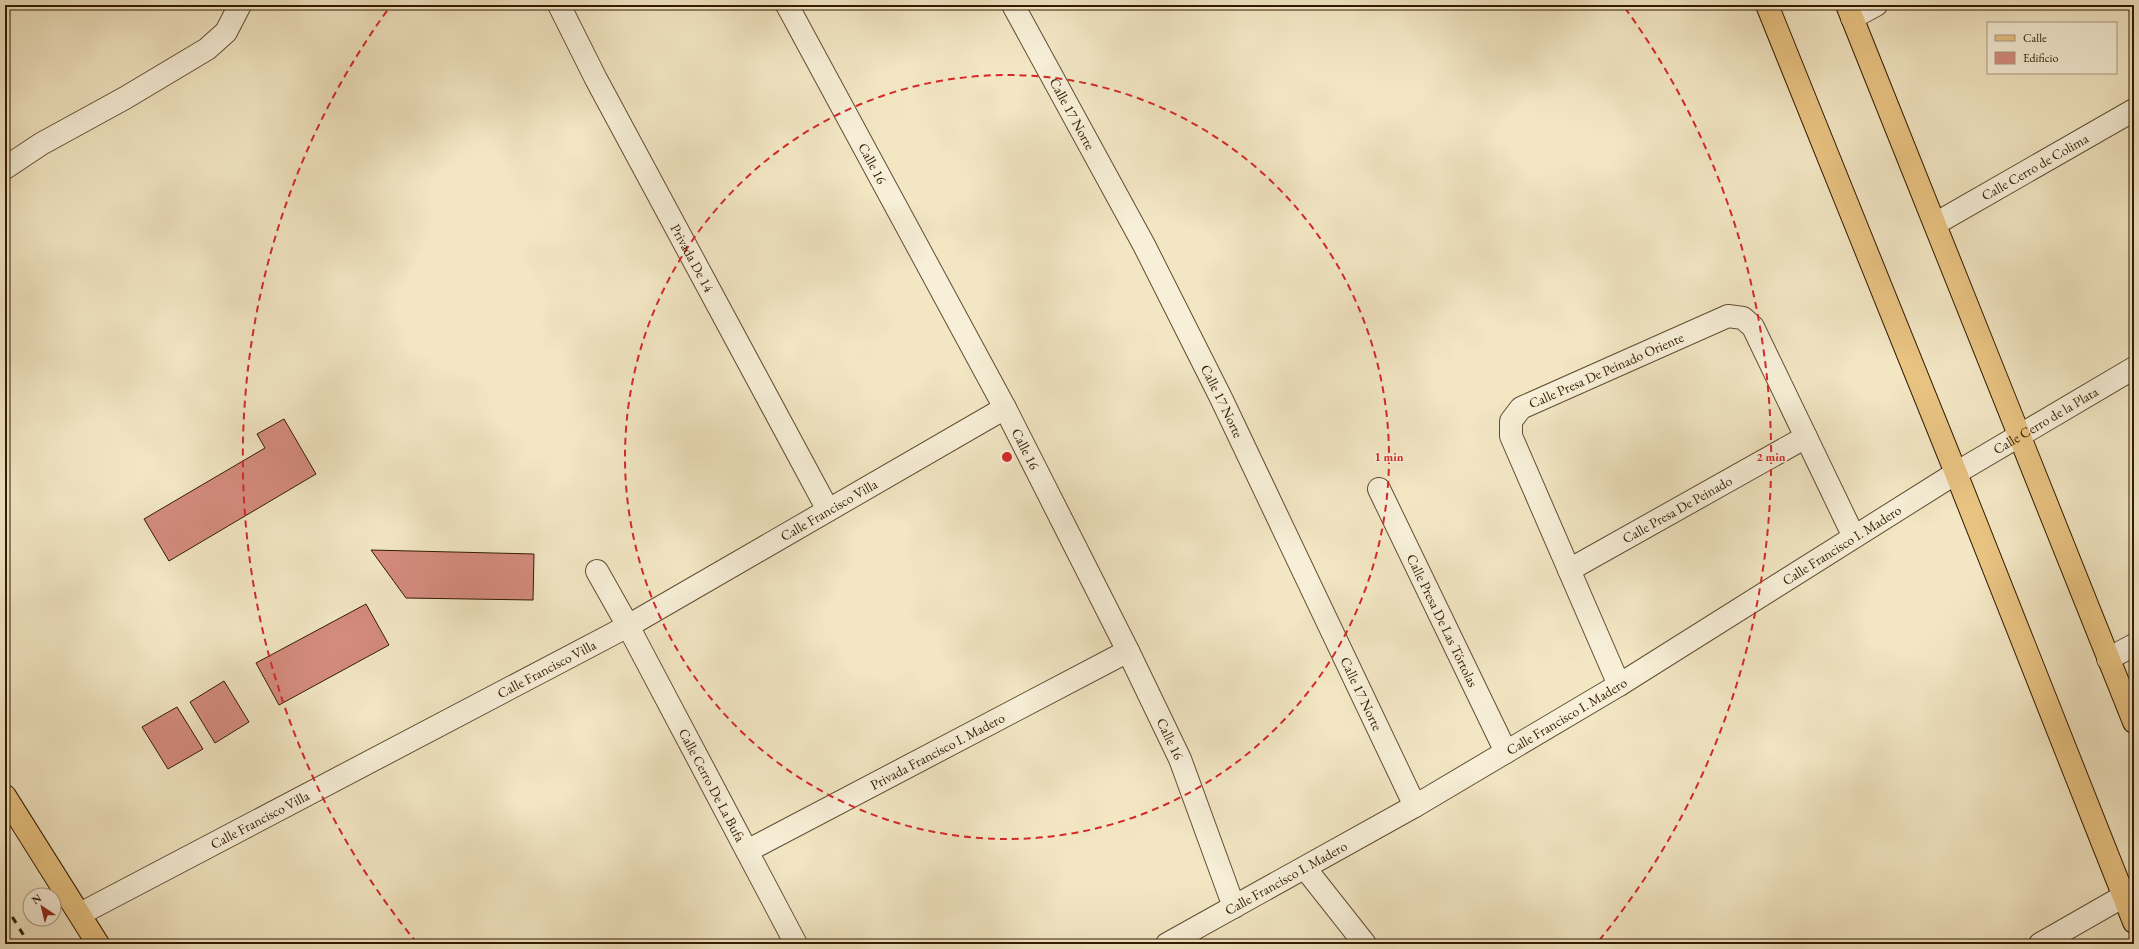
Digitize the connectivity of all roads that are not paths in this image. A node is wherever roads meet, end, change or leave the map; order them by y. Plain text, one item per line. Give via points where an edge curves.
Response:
1 (240, 5) edge
2 (559, 5) edge
3 (787, 5) edge
4 (1013, 5) edge
5 (1767, 5) edge
6 (1876, 5) edge
7 (1849, 12) edge
8 (2134, 110) edge
9 (5, 168) edge
10 (1935, 224) junction
11 (2134, 368) edge
12 (1005, 408) junction
13 (2018, 435) junction
14 (1806, 437) junction
15 (1956, 472) junction
16 (1379, 489) dead end
17 (828, 510) junction
18 (1854, 537) junction
19 (1569, 570) junction
20 (597, 571) dead end
21 (628, 626) junction
22 (2134, 645) edge
23 (1128, 651) junction
24 (2108, 659) junction
25 (1619, 685) junction
26 (2134, 722) edge
27 (1506, 752) junction
28 (5, 796) edge
29 (1415, 806) junction
30 (747, 851) junction
31 (1305, 868) junction
32 (2124, 896) junction
33 (1234, 907) junction
34 (80, 914) junction
35 (2134, 922) edge
36 (98, 944) edge
37 (796, 944) edge
38 (1167, 944) edge
39 (1365, 944) edge
40 (2040, 944) edge

1 - 9 street via 226,32 207,49 41,144
2 - 17 street, Privada De 14 via 596,79
3 - 12 street, Calle 16
4 - 29 street, Calle 17 Norte via 1140,238 1221,398
5 - 15 main road
6 - 7 street
7 - 10 main road
8 - 10 street, Calle Cerro de Colima
10 - 13 main road
11 - 13 street, Calle Cerro de la Plata
12 - 17 street, Calle Francisco Villa
12 - 23 street, Calle 16
13 - 15 street, Calle Cerro de la Plata
13 - 24 main road
14 - 18 street, Calle Presa De Peinado Oriente
14 - 19 street, Calle Presa De Peinado
14 - 19 street, Calle Presa De Peinado Oriente via 1753,327 1743,318 1728,316 1521,408 1511,421 1511,436
15 - 18 street, Calle Francisco I. Madero
15 - 32 main road
16 - 27 street, Calle Presa De Las Tórtolas
17 - 21 street, Calle Francisco Villa
18 - 25 street, Calle Francisco I. Madero
19 - 25 street, Calle Presa De Peinado Oriente
20 - 21 street, Calle Cerro De La Bufa
21 - 30 street, Calle Cerro De La Bufa
21 - 34 street, Calle Francisco Villa
22 - 24 street
23 - 30 street, Privada Francisco I. Madero
23 - 33 street, Calle 16 via 1180,759
24 - 26 main road
25 - 27 street, Calle Francisco I. Madero
27 - 29 street, Calle Francisco I. Madero
28 - 34 main road
29 - 31 street, Calle Francisco I. Madero
30 - 37 street, Calle Cerro De La Bufa
31 - 33 street, Calle Francisco I. Madero
31 - 39 street
32 - 35 main road
32 - 40 street
33 - 38 street, Calle Francisco I. Madero
34 - 36 main road

